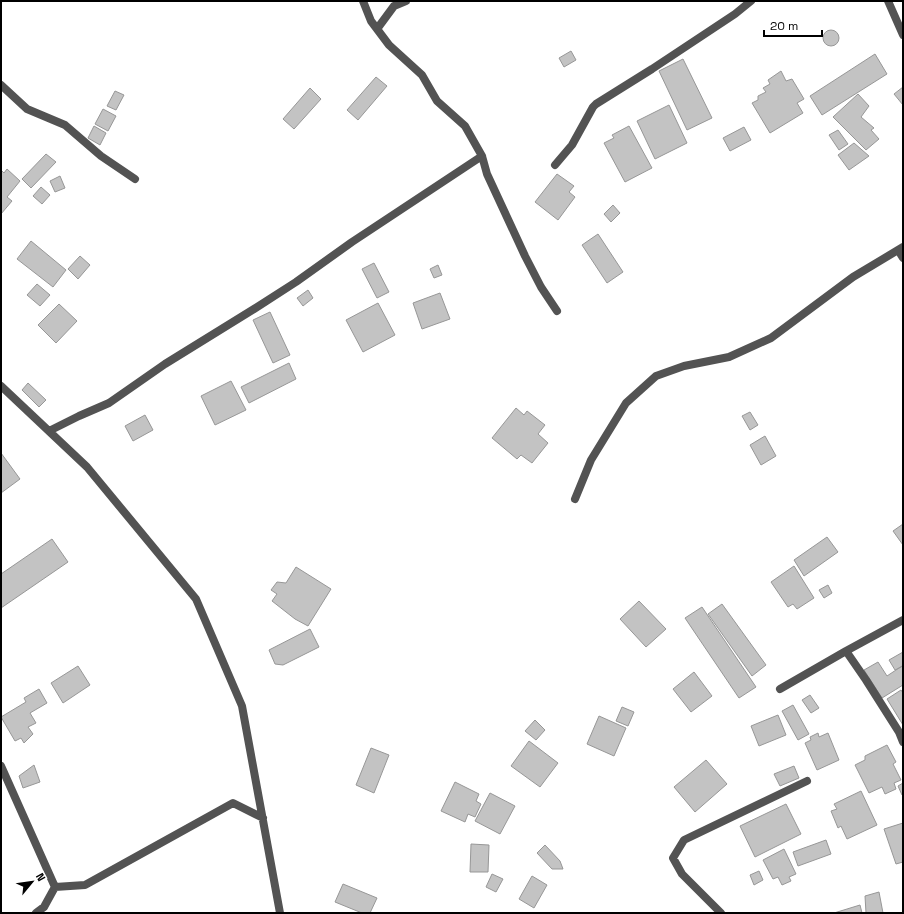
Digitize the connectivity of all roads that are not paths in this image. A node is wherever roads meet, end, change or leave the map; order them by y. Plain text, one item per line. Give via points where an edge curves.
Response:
1 (362, 1) edge
2 (406, 1) edge
3 (751, 1) edge
4 (888, 1) edge
5 (377, 29) junction
6 (903, 35) edge
7 (1, 85) edge
8 (482, 156) junction
9 (555, 165) dead end
10 (135, 179) dead end
11 (900, 249) edge
12 (903, 258) edge
13 (557, 311) dead end
14 (1, 386) edge
15 (49, 432) junction
16 (575, 499) dead end
17 (903, 620) edge
18 (846, 651) junction
19 (780, 689) dead end
20 (903, 742) edge
21 (1, 766) edge
22 (807, 781) dead end
23 (262, 818) junction
24 (55, 886) junction
25 (36, 913) edge
26 (280, 913) edge
27 (721, 913) edge

1 - 5 street
2 - 5 street via 394,6
3 - 9 street via 596,104 572,145
4 - 6 street
5 - 8 street via 389,45 422,75 437,100 465,126
7 - 10 street via 27,109 65,125 101,156
8 - 13 street via 487,174 525,256
8 - 15 street via 290,286 165,364 109,403
11 - 12 street
11 - 16 street via 854,277 771,338 729,357 684,366 656,376 626,403 591,460
14 - 15 street
15 - 23 street via 87,467 196,599 242,706
17 - 18 street
18 - 19 street
18 - 20 street
21 - 24 street
22 - 27 street via 684,840 672,858 682,874
23 - 24 street via 233,803 85,885
23 - 26 street
24 - 25 street via 44,907

